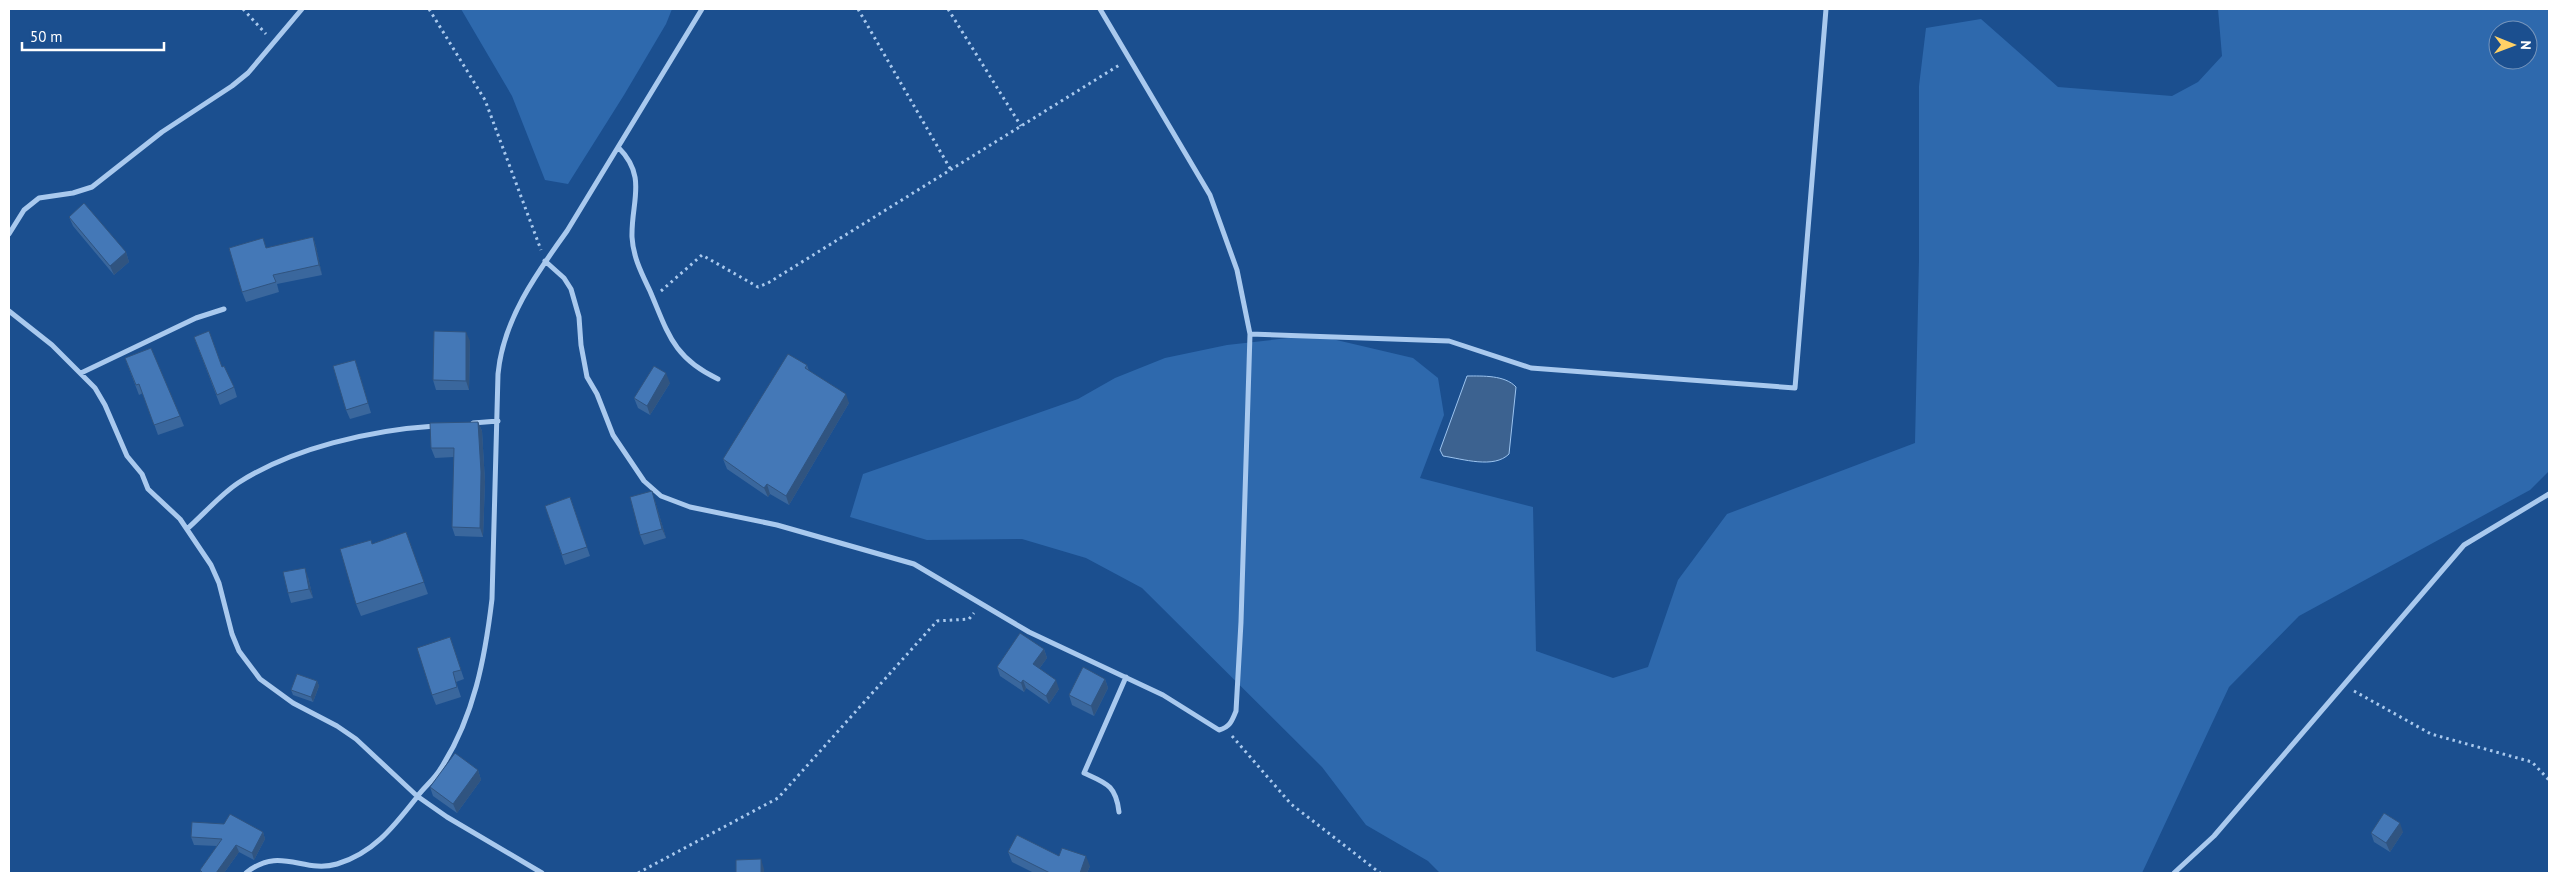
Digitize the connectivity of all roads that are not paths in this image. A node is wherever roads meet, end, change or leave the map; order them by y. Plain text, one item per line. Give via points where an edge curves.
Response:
1 (302, 9) edge
2 (702, 9) edge
3 (1100, 9) edge
4 (1826, 9) edge
5 (618, 148) junction
6 (9, 234) edge
7 (545, 261) junction
8 (224, 309) dead end
9 (9, 311) edge
10 (1250, 334) junction
11 (81, 373) junction
12 (718, 378) dead end
13 (498, 421) junction
14 (469, 423) edge
15 (440, 426) edge
16 (2549, 494) edge
17 (187, 529) junction
18 (1126, 677) junction
19 (417, 796) junction
20 (1119, 812) dead end
21 (246, 873) edge
22 (542, 873) edge
23 (2174, 873) edge

1 - 6 street via 248,73 232,86 162,132 92,187 39,198 24,210
2 - 5 street
3 - 10 street via 1210,195 1237,270
4 - 10 street via 1795,388 1531,368 1449,341
5 - 7 street
5 - 12 street via 630,160 635,172 634,256 664,330 684,356 700,370
7 - 13 street via 507,328 498,374
7 - 18 street via 571,289 587,378 613,435 644,480 661,496 690,507 777,525 914,564 1029,632
8 - 11 street via 196,318
9 - 11 street
10 - 18 street via 1236,711 1226,728 1219,730 1163,695
11 - 17 street via 105,405 127,456 142,474 148,489 175,513
13 - 14 street
13 - 19 street via 492,598 480,674 469,714 455,744 440,770
15 - 17 street via 376,434 282,461 236,484
16 - 23 street via 2464,544 2214,836
17 - 19 street via 219,583 239,651 260,679 293,703 356,739
18 - 20 street via 1084,773 1109,785 1118,800
19 - 21 street via 396,826 347,860 316,866 275,859
19 - 22 street

